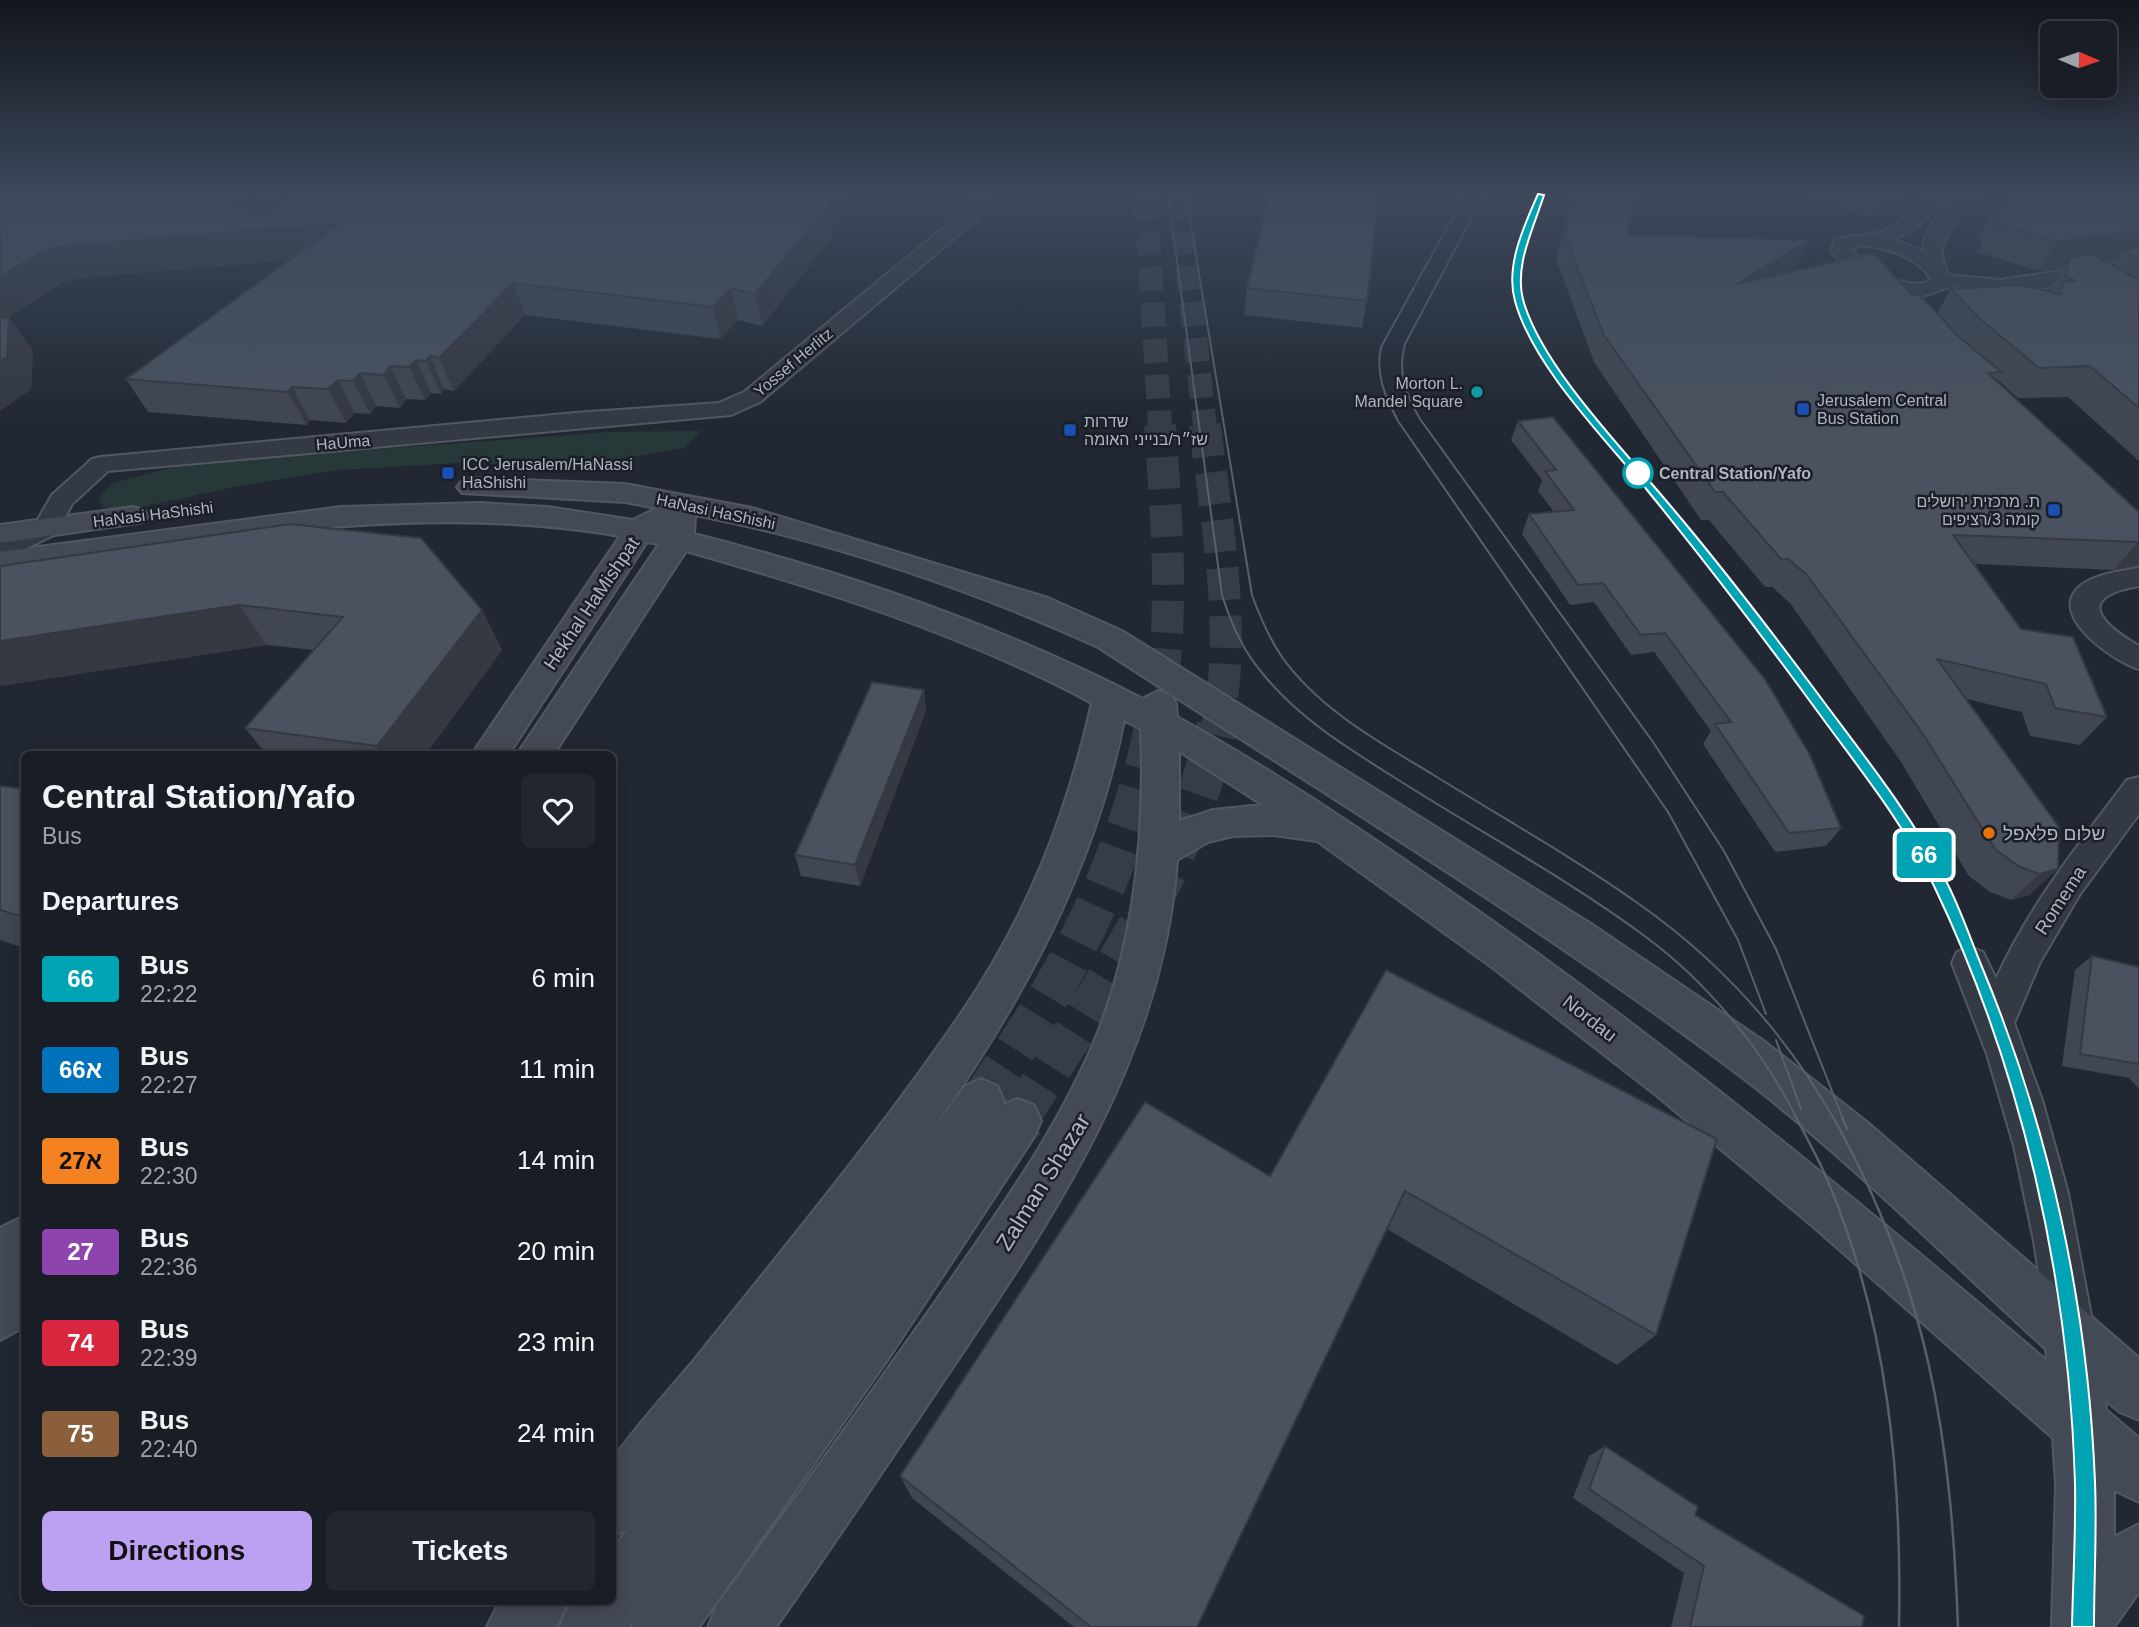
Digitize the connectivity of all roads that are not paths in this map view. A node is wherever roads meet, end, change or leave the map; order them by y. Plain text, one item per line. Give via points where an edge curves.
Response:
1 (903, 271) edge
2 (1869, 271) edge
3 (1921, 271) edge
4 (1933, 271) edge
5 (2103, 271) edge
6 (2078, 275) junction
7 (1885, 282) junction
8 (1935, 286) junction
9 (2100, 289) edge
10 (1907, 307) edge
11 (723, 410) joint
12 (681, 501) junction
13 (47, 528) junction
14 (639, 530) junction
15 (0, 534) edge
16 (678, 538) junction
17 (0, 553) edge
18 (0, 562) edge
19 (2139, 577) edge
20 (2139, 659) edge
21 (1156, 667) junction
22 (1111, 698) junction
23 (1159, 724) junction
24 (492, 751) edge
25 (537, 751) edge
26 (2139, 789) edge
27 (1329, 828) junction
28 (1158, 853) junction
29 (1970, 962) dead end
30 (1996, 1021) junction
31 (21, 1244) edge
32 (0, 1262) edge
33 (21, 1296) edge
34 (0, 1314) edge
35 (2071, 1337) junction
36 (2139, 1393) edge
37 (2081, 1425) junction
38 (2139, 1474) edge
39 (616, 1502) edge
40 (2139, 1554) edge
41 (616, 1595) edge
42 (535, 1605) edge
43 (608, 1605) edge
44 (2083, 1624) edge
45 (518, 1627) edge
46 (590, 1627) edge
47 (662, 1627) edge
48 (739, 1627) edge

1 - 11 street, Yossef Herlitz via 752,397
2 - 7 street
3 - 8 street
4 - 8 street
5 - 6 street
6 - 8 street via 2000,286
6 - 9 street
7 - 8 street via 1908,288
7 - 10 street
11 - 13 street, HaUma via 101,464 61,500
12 - 13 street, HaNasi HaShishi via 584,490 393,488 250,501
12 - 14 street, Hekhal HaMishpat
12 - 16 street, Hekhal HaMishpat
12 - 21 street, HaNasi HaShishi via 845,544 1037,606 1091,629
13 - 15 street, HaNasi HaShishi
13 - 17 street
14 - 16 street, HaNasi HaShishi
14 - 18 street, HaNasi HaShishi via 548,516 405,513 260,524
14 - 24 street, Hekhal HaMishpat
16 - 22 street, HaNasi HaShishi via 967,632
16 - 25 street, Hekhal HaMishpat
19 - 20 street via 2098,584 2084,602 2096,628
21 - 23 street, Zalman Shazar
21 - 35 street via 1576,936 1749,1056 1851,1139
22 - 23 street, Nordau
22 - 39 street via 1094,779 1059,881 971,1039 796,1274
23 - 27 street, Nordau
23 - 28 street, Zalman Shazar
26 - 30 street, Romema via 2068,884 2025,955
27 - 28 street via 1262,818 1227,821 1184,836
27 - 37 street, Nordau via 1515,960 1741,1136
28 - 48 street, Zalman Shazar via 1139,972 1089,1107 1029,1210
29 - 30 street
30 - 35 street via 2045,1182
31 - 32 street
33 - 34 street
35 - 36 street
35 - 37 street
37 - 38 street, Nordau
37 - 44 street
40 - 44 street via 2112,1576
41 - 47 street via 935,1168 999,1111 861,1351
42 - 45 street
43 - 46 street

